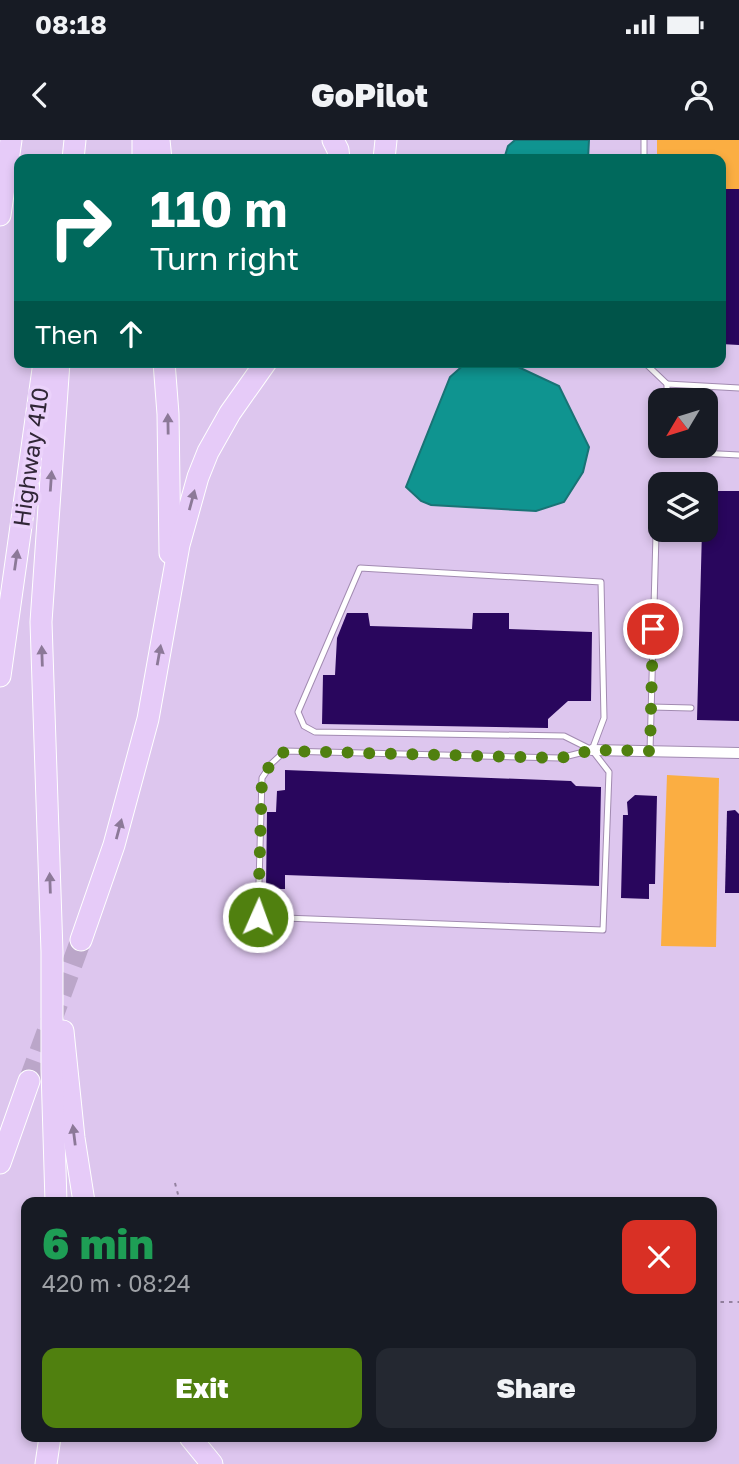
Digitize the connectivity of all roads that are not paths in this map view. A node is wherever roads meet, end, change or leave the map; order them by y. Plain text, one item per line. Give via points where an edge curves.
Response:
1 (11, 140) edge
2 (0, 215) edge
3 (43, 368) edge
4 (59, 368) edge
5 (164, 368) edge
6 (262, 368) edge
7 (649, 368) edge
8 (667, 384) junction
9 (667, 388) edge
10 (739, 388) edge
11 (718, 454) edge
12 (739, 455) edge
13 (656, 542) edge
14 (170, 591) junction
15 (0, 676) edge
16 (651, 707) junction
17 (691, 708) dead end
18 (592, 750) junction
19 (650, 751) junction
20 (739, 753) edge
21 (81, 940) tunnel mouth
22 (52, 952) junction
23 (29, 1081) tunnel mouth
24 (0, 1163) edge
25 (56, 1197) edge
26 (83, 1197) edge
27 (49, 1442) edge
28 (194, 1442) edge
29 (46, 1464) edge
30 (212, 1464) edge

1 - 2 highway
15 -> 3 highway, Highway 410
22 -> 4 highway via 41,622
14 -> 5 highway
14 -> 6 highway via 208,452
7 - 8 lane
8 - 9 lane
8 - 10 lane
11 - 12 lane
13 - 16 lane
21 -> 14 highway via 114,845 148,719
16 - 17 lane
16 - 19 lane
18 - 18 lane via 564,736 315,732 304,726 298,712 360,568 601,582 604,718
18 - 18 lane via 609,772 604,930 258,917 262,778 285,751 560,758
18 - 19 street
19 - 20 street
22 - 25 highway
26 -> 22 highway
23 - 24 highway
27 - 29 highway
28 - 30 highway

